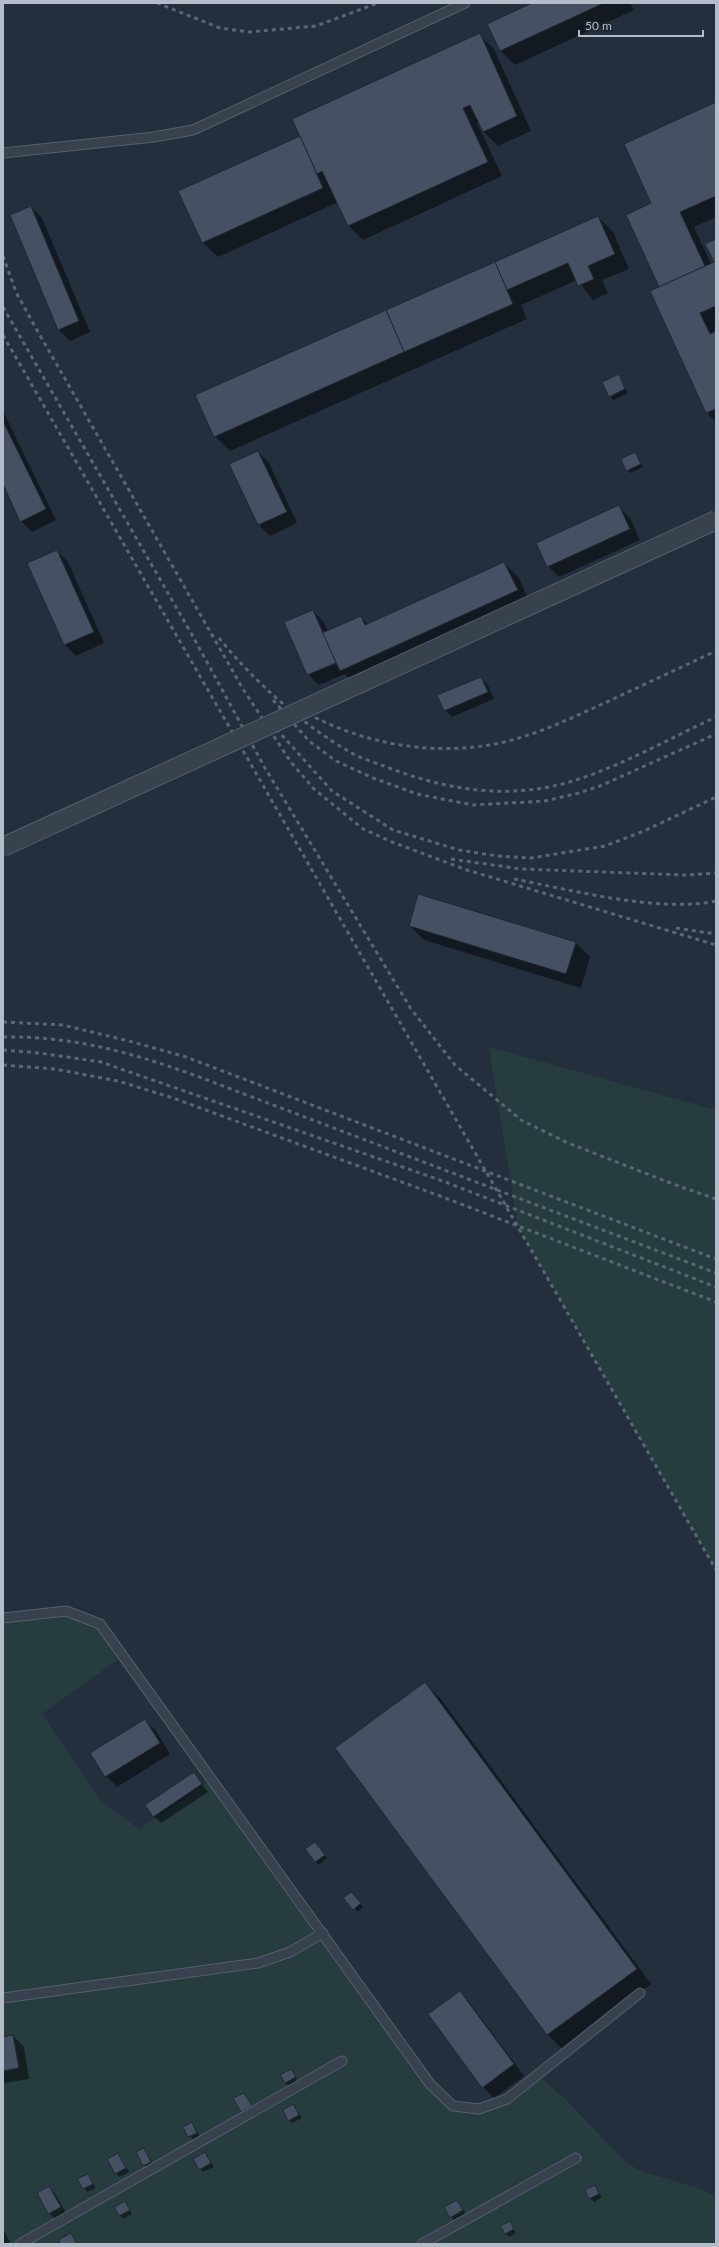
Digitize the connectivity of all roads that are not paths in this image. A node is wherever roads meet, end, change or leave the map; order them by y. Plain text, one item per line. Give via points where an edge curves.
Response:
1 (465, 3) edge
2 (3, 154) edge
3 (716, 520) edge
4 (3, 847) edge
5 (3, 1618) edge
6 (323, 1933) junction
7 (640, 1993) dead end
8 (3, 1998) edge
9 (342, 2061) dead end
10 (576, 2158) dead end
11 (20, 2244) edge
12 (422, 2244) edge

1 - 2 lane via 193,130 154,137
3 - 4 street, bridge
5 - 6 lane via 66,1611 100,1624
6 - 7 lane via 430,2084 453,2106 479,2109 507,2099
6 - 8 lane via 283,1955 258,1963
9 - 11 lane
10 - 12 lane

